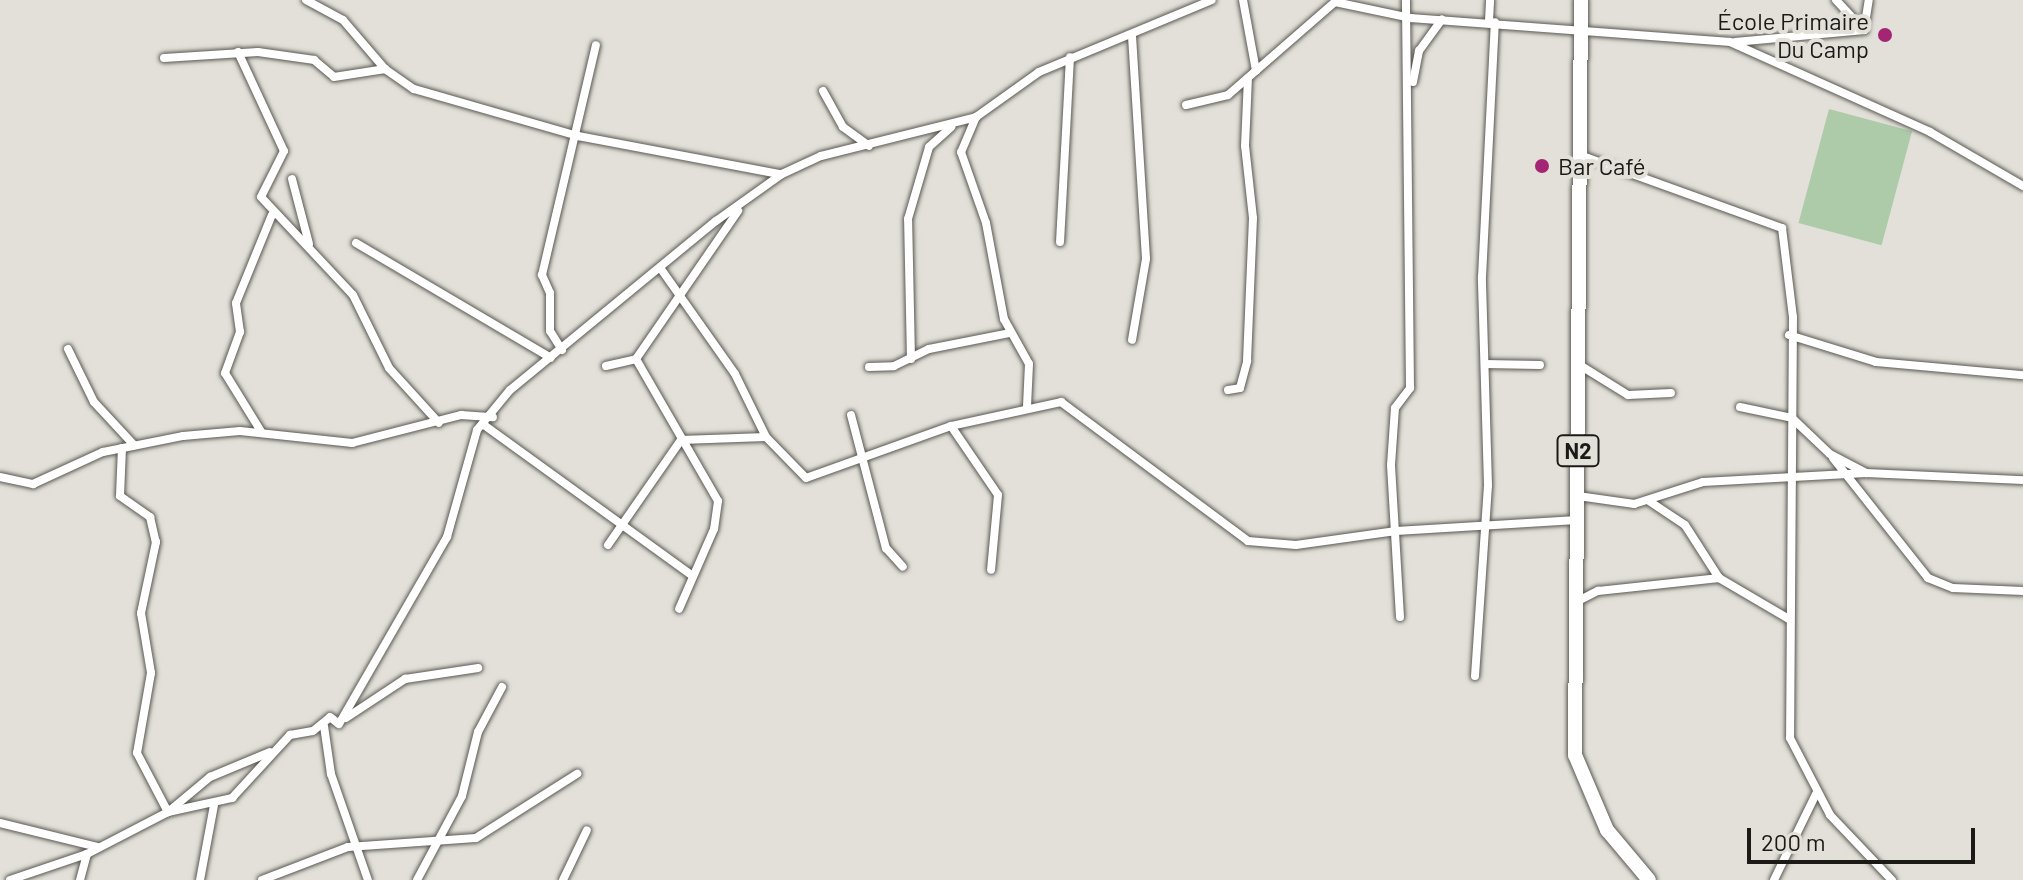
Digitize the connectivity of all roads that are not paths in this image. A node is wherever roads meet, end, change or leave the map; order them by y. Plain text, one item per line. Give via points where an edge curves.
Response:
1 (306, 0) edge
2 (1212, 0) edge
3 (1243, 0) edge
4 (1406, 0) edge
5 (1490, 0) edge
6 (1581, 0) edge
7 (1836, 0) edge
8 (1869, 0) edge
9 (1411, 18) junction
10 (1442, 19) junction
11 (1492, 22) junction
12 (1581, 26) junction
13 (1864, 30) junction
14 (1132, 36) junction
15 (1730, 42) junction
16 (596, 45) dead end
17 (238, 52) junction
18 (1070, 57) junction
19 (164, 58) dead end
20 (385, 69) junction
21 (1256, 71) junction
22 (1248, 78) junction
23 (1413, 82) junction
24 (823, 91) dead end
25 (1186, 105) dead end
26 (976, 117) junction
27 (955, 124) junction
28 (578, 136) junction
29 (869, 146) junction
30 (1580, 155) junction
31 (782, 174) junction
32 (2013, 174) junction
33 (292, 179) dead end
34 (2023, 179) edge
35 (2023, 186) edge
36 (750, 200) junction
37 (272, 215) junction
38 (1060, 242) dead end
39 (356, 243) dead end
40 (310, 246) junction
41 (661, 269) junction
42 (681, 291) junction
43 (1010, 333) junction
44 (1789, 335) junction
45 (1132, 340) dead end
46 (68, 349) dead end
47 (562, 350) junction
48 (551, 358) junction
49 (636, 359) junction
50 (911, 359) junction
51 (1485, 364) junction
52 (1578, 364) junction
53 (1540, 365) dead end
54 (606, 366) dead end
55 (869, 367) dead end
56 (2023, 375) edge
57 (1228, 390) dead end
58 (1671, 393) dead end
59 (1027, 407) junction
60 (1740, 407) dead end
61 (851, 415) dead end
62 (493, 417) junction
63 (1792, 418) junction
64 (439, 423) junction
65 (484, 425) junction
66 (951, 426) junction
67 (262, 433) junction
68 (766, 437) junction
69 (681, 440) junction
70 (134, 445) junction
71 (122, 448) junction
72 (1830, 454) junction
73 (860, 463) junction
74 (1866, 473) junction
75 (0, 477) edge
76 (1850, 478) junction
77 (1794, 480) junction
78 (2023, 480) edge
79 (1578, 496) junction
80 (1649, 501) junction
81 (1577, 520) junction
82 (624, 523) junction
83 (1486, 527) junction
84 (1396, 531) junction
85 (608, 545) dead end
86 (903, 567) dead end
87 (991, 570) dead end
88 (691, 575) junction
89 (1719, 578) junction
90 (2023, 591) edge
91 (1575, 602) junction
92 (679, 609) dead end
93 (1400, 617) dead end
94 (1789, 619) junction
95 (478, 668) dead end
96 (1475, 676) dead end
97 (502, 687) dead end
98 (339, 724) junction
99 (324, 726) junction
100 (270, 752) junction
101 (577, 774) dead end
102 (1816, 794) junction
103 (214, 805) junction
104 (168, 812) junction
105 (0, 823) edge
106 (587, 830) dead end
107 (432, 845) junction
108 (99, 848) junction
109 (362, 850) junction
110 (87, 854) junction
111 (10, 880) edge
112 (80, 880) edge
113 (200, 880) edge
114 (262, 880) edge
115 (368, 880) edge
116 (417, 880) edge
117 (563, 880) edge
118 (1649, 880) edge
119 (1774, 880) edge
120 (1892, 880) edge

1 - 20 street via 343,20
2 - 14 street
3 - 21 street
4 - 9 street
5 - 11 street
6 - 12 highway, N2
7 - 13 street
8 - 13 street
9 - 10 street
9 - 21 street via 1335,2
9 - 23 street
10 - 11 street
10 - 23 street via 1419,51
11 - 12 street
11 - 51 street via 1482,277
12 - 15 street
12 - 30 highway, N2
13 - 15 street
14 - 18 street
14 - 45 street via 1146,259
15 - 32 street via 1776,57
16 - 28 street
17 - 19 street
17 - 20 street via 314,60 334,77
17 - 37 street via 284,151 261,197
18 - 26 street
18 - 38 street
20 - 28 street via 414,89
21 - 22 street
22 - 25 street via 1213,102
22 - 57 street via 1245,146 1253,218 1247,361 1240,388
23 - 84 street via 1405,250 1410,388 1395,408
24 - 29 street via 843,127
26 - 27 street
26 - 43 street via 961,152
27 - 29 street
27 - 50 street via 929,147 908,219
28 - 31 street
28 - 47 street via 542,275 550,293 550,331
29 - 31 street
30 - 44 street via 1782,228 1790,249
30 - 52 highway, N2
31 - 36 street
32 - 34 street
32 - 35 street
33 - 40 street
36 - 41 street
36 - 42 street
37 - 40 street
37 - 67 street via 236,303 240,332 225,373
39 - 48 street
40 - 64 street via 353,295 413,402
41 - 42 street
41 - 47 street
42 - 49 street
42 - 68 street
43 - 50 street
43 - 59 street via 1029,364
44 - 56 street via 1876,362
44 - 63 street
46 - 70 street via 94,402
47 - 48 street
48 - 62 street via 510,390
49 - 54 street
49 - 69 street
50 - 55 street
51 - 53 street
51 - 83 street
52 - 58 street via 1628,395
52 - 79 highway, N2
59 - 66 street
59 - 84 street via 1071,404 1122,454 1248,541 1296,545
60 - 63 street
61 - 73 street
62 - 64 street
62 - 65 street
63 - 72 street
63 - 77 street
64 - 67 street via 352,443
65 - 82 street
65 - 98 street via 447,537
66 - 73 street
66 - 87 street via 998,495
67 - 70 street
68 - 69 street
68 - 73 street via 806,478
69 - 82 street
69 - 88 street via 718,501 714,529
70 - 71 street
71 - 75 street via 33,484
71 - 104 street via 120,496 150,517 156,542 141,613 151,673 135,743
72 - 74 street
72 - 76 street
73 - 86 street via 886,548
74 - 76 street
74 - 78 street
76 - 77 street
76 - 90 street via 1928,578 1953,588
77 - 80 street via 1703,482
77 - 94 street
79 - 80 street
79 - 81 highway, N2
80 - 89 street via 1685,525
81 - 83 street
81 - 91 highway, N2
82 - 85 street
82 - 88 street
83 - 84 street
83 - 96 street
84 - 93 street
88 - 92 street
89 - 91 street via 1598,591
89 - 94 street
91 - 118 highway, N2 via 1575,755 1607,830
94 - 102 street via 1790,738
95 - 98 street via 405,679
97 - 107 street via 478,732 462,796
98 - 99 street via 330,717
99 - 100 street via 290,735
99 - 109 street via 331,774
100 - 103 street via 232,798
100 - 104 street via 210,777
101 - 107 street via 476,838
102 - 119 street
102 - 120 street
103 - 104 street
103 - 113 street
104 - 108 street
105 - 108 street
106 - 117 street
107 - 109 street
107 - 116 street
108 - 110 street
109 - 114 street via 348,847
109 - 115 street
110 - 111 street
110 - 112 street

